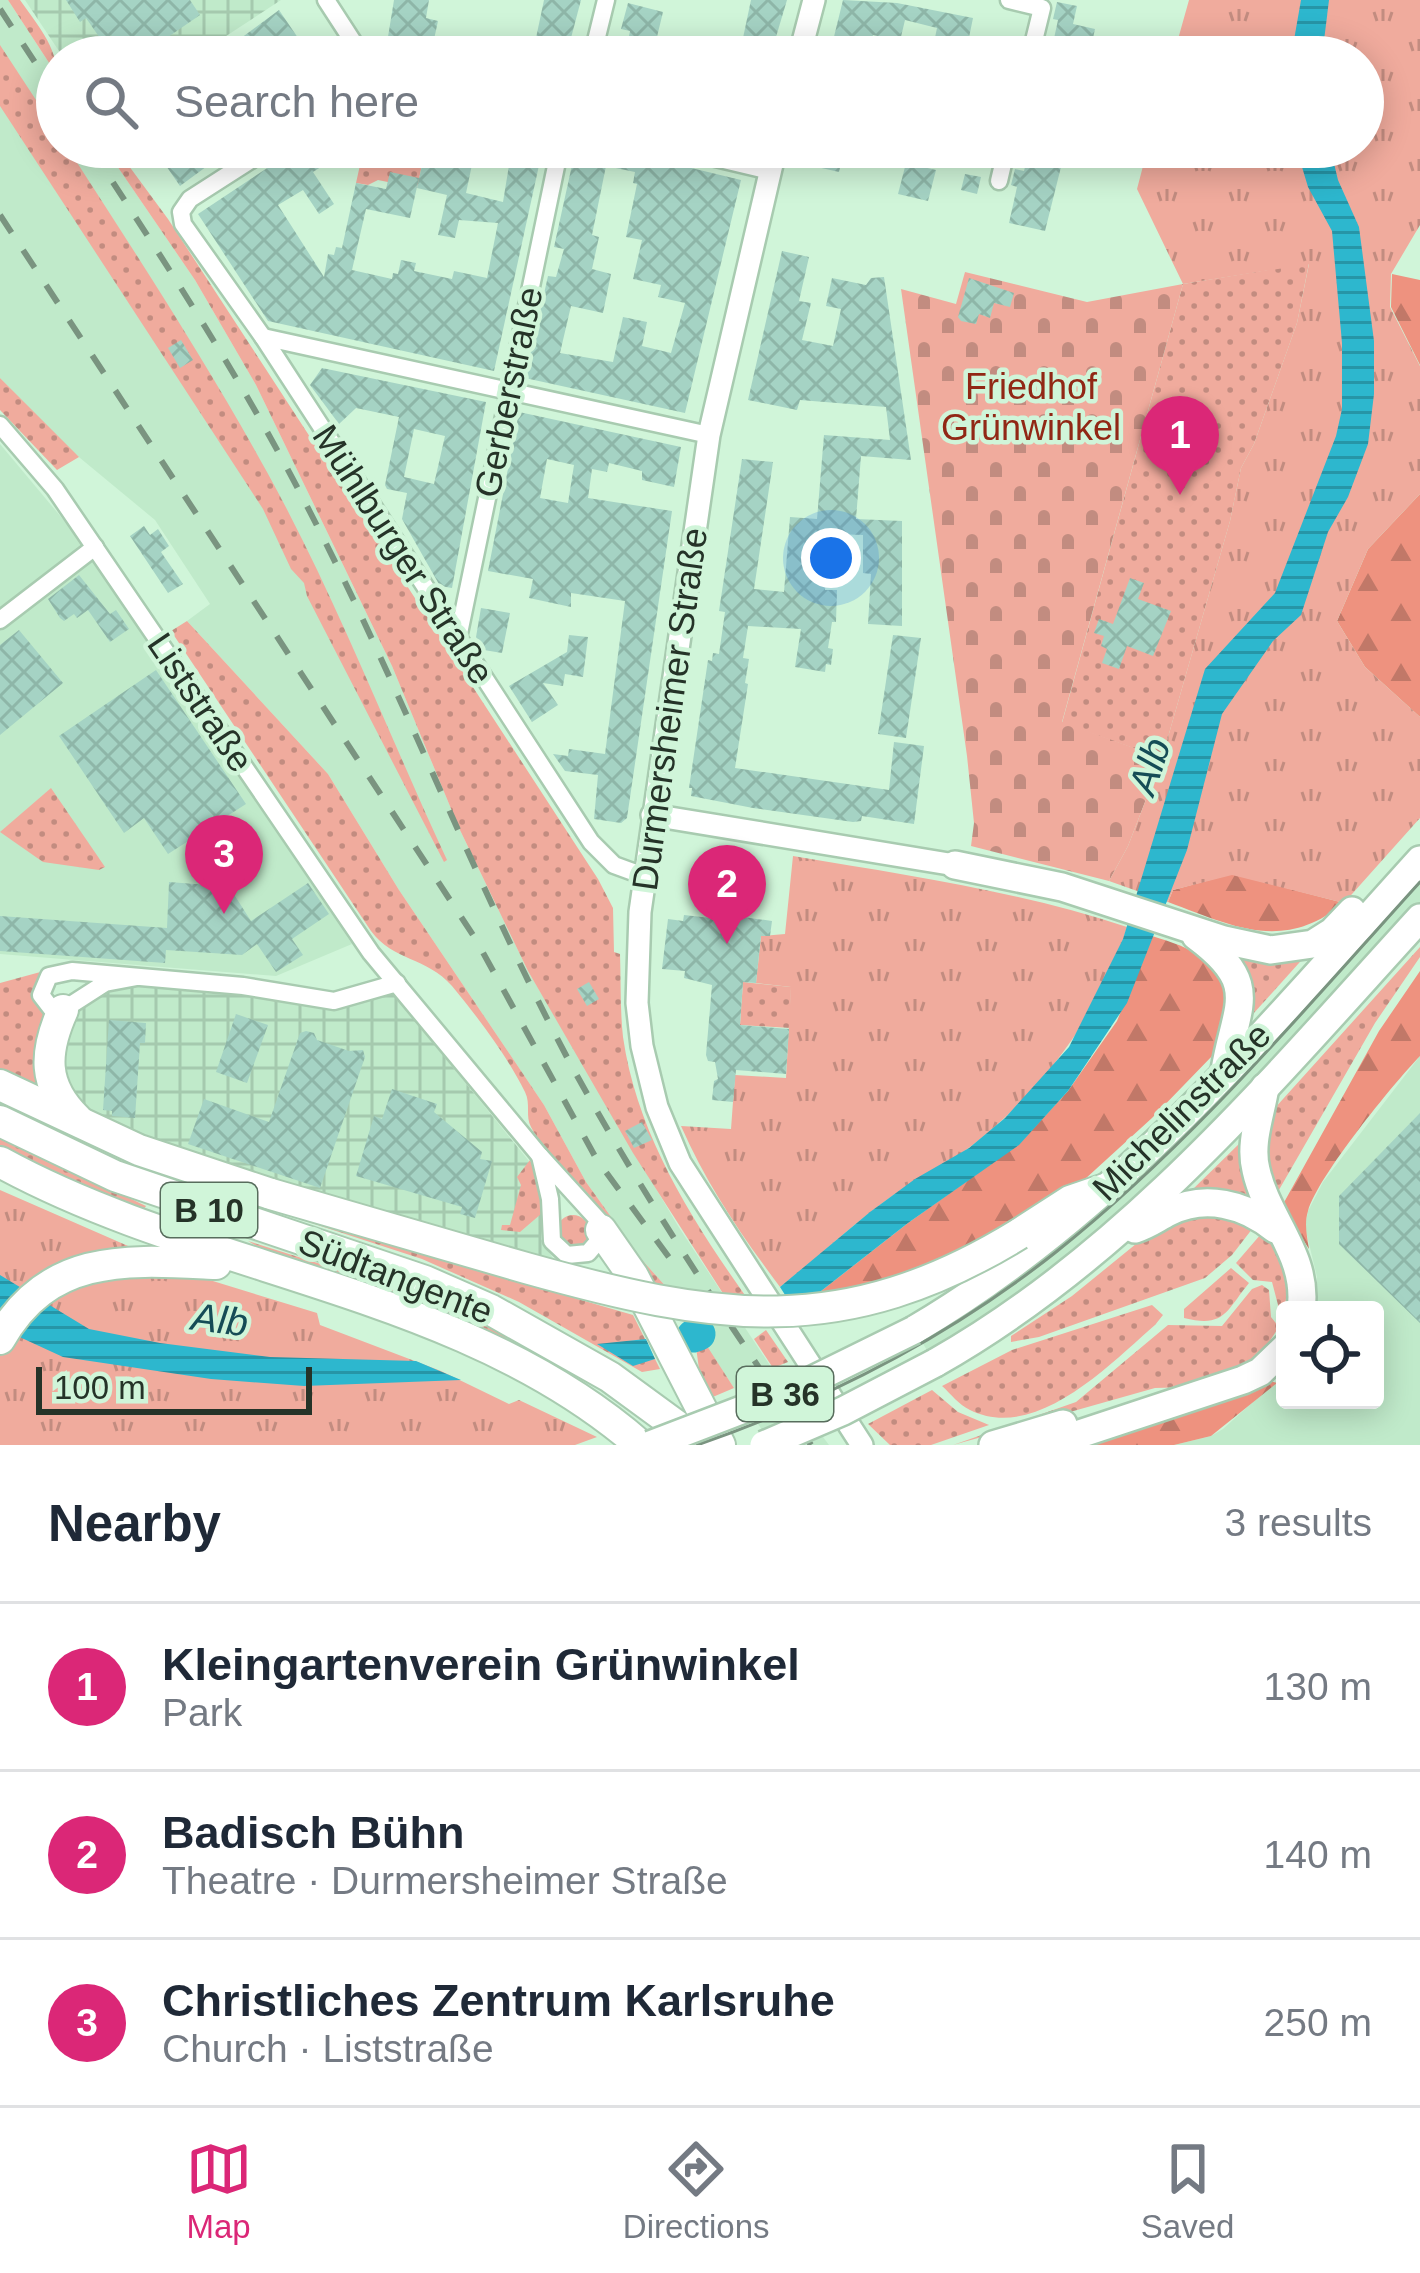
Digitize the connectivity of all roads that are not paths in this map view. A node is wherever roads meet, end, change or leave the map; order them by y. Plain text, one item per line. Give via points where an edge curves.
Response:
1 (326, 0) edge
2 (606, 0) edge
3 (814, 0) edge
4 (1009, 0) edge
5 (349, 36) edge
6 (597, 36) edge
7 (805, 36) edge
8 (1035, 36) edge
9 (239, 168) edge
10 (555, 168) edge
11 (757, 168) edge
12 (771, 168) edge
13 (1002, 168) edge
14 (770, 171) junction
15 (999, 181) dead end
16 (262, 337) junction
17 (507, 391) junction
18 (0, 424) edge
19 (709, 435) junction
20 (95, 547) junction
21 (0, 620) edge
22 (458, 638) junction
23 (652, 815) junction
24 (955, 866) joint
25 (1411, 870) edge
26 (644, 876) junction
27 (1420, 918) edge
28 (1221, 946) junction
29 (137, 977) junction
30 (397, 983) junction
31 (63, 1010) junction
32 (1224, 1074) junction
33 (0, 1085) edge
34 (1265, 1087) junction
35 (0, 1121) edge
36 (91, 1130) junction
37 (540, 1156) junction
38 (0, 1162) edge
39 (1105, 1189) junction
40 (601, 1230) junction
41 (1282, 1234) junction
42 (1114, 1236) junction
43 (264, 1266) junction
44 (1301, 1301) edge
45 (0, 1339) edge
46 (1276, 1357) edge
47 (1167, 1404) junction
48 (640, 1445) edge
49 (650, 1445) edge
50 (703, 1445) edge
51 (720, 1445) edge
52 (764, 1445) edge
53 (862, 1445) edge
54 (993, 1445) edge
55 (1046, 1445) edge

1 - 5 street
2 - 6 street
3 - 7 street
4 - 8 street via 1042,8
9 - 16 street, Mühlburger Straße via 181,212
10 - 17 street, Gerberstraße
11 - 14 street
12 - 14 street, Durmersheimer Straße
13 - 15 street
14 - 19 street, Durmersheimer Straße
16 - 17 street
16 - 22 street, Mühlburger Straße
17 - 19 street
17 - 22 street, Gerberstraße
18 - 20 street, Liststraße
19 - 23 street, Durmersheimer Straße
20 - 21 street
20 - 30 street, Liststraße
22 - 26 street, Mühlburger Straße via 601,855
23 - 24 street
23 - 26 street, Durmersheimer Straße
24 - 28 main road via 1062,887
25 - 28 main road via 1313,944
25 - 32 main road, Michelinstraße / B 36
26 - 53 street, Durmersheimer Straße via 637,993 657,1107 680,1163
27 - 34 main road, Michelinstraße / B 36
28 - 32 main road via 1240,999
29 - 30 street via 334,1001
29 - 31 street via 105,983
29 - 31 street via 56,972 41,995
30 - 37 street, Liststraße
31 - 36 highway via 50,1037 50,1072 63,1105
32 - 39 main road, Michelinstraße / B 36
33 - 36 highway
34 - 41 main road via 1255,1138 1258,1178
34 - 42 main road, Michelinstraße / B 36
35 - 50 highway, Südtangente / B 10 via 115,1175 491,1310 610,1377
36 - 39 highway, bridge via 271,1195 643,1300 730,1312 869,1299 958,1268
37 - 40 street, Liststraße
37 - 40 street, Liststraße via 556,1248 582,1256
38 - 43 highway, Südtangente / B 10 via 102,1211
39 - 49 main road, Michelinstraße / B 36, bridge via 1026,1255 914,1330 785,1394
40 - 51 highway
41 - 42 main road via 1235,1205 1184,1206
41 - 44 main road via 1299,1265
42 - 52 main road, Michelinstraße / B 36, bridge via 935,1363
43 - 45 highway, B 10 via 95,1265 31,1299
43 - 48 highway, Südtangente / B 10 via 507,1358
46 - 47 main road via 1222,1389
47 - 54 main road via 1107,1411
47 - 55 main road

